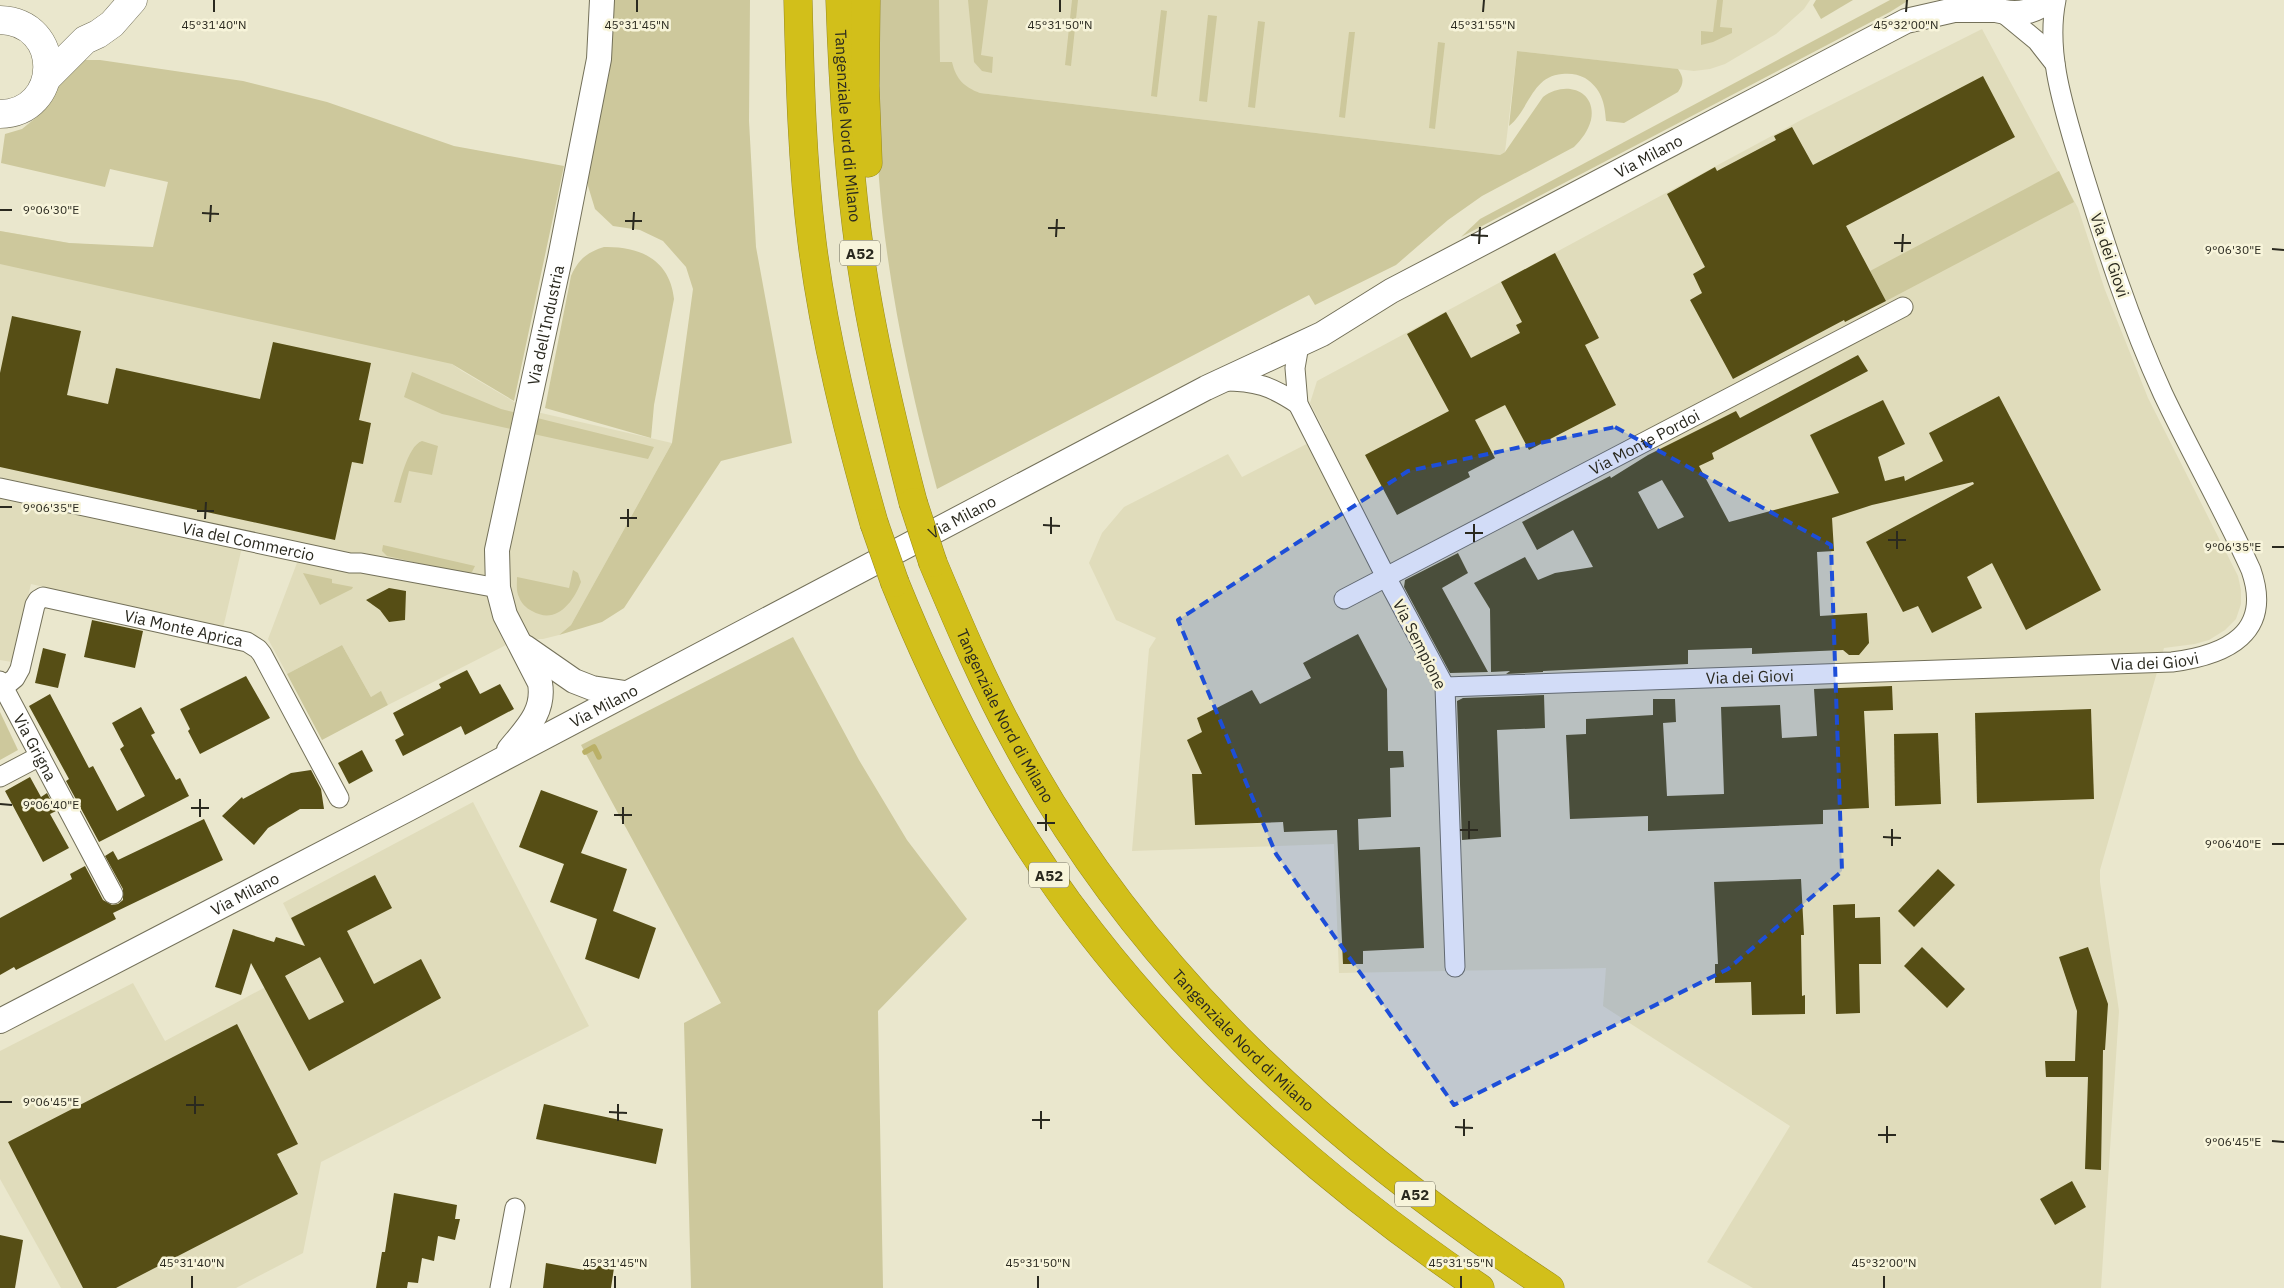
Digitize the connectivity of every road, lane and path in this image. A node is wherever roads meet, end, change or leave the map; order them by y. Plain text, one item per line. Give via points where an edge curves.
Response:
1 (134, 0) edge
2 (602, 0) edge
3 (789, 0) edge
4 (798, 0) edge
5 (840, 0) edge
6 (866, 0) edge
7 (1930, 0) edge
8 (2049, 0) edge
9 (2056, 0) edge
10 (1990, 8) edge
11 (10, 21) edge
12 (1906, 21) junction
13 (85, 40) junction
14 (2055, 64) junction
15 (47, 78) junction
16 (801, 108) junction
17 (4, 118) edge
18 (1392, 291) junction
19 (1903, 307) dead end
20 (1299, 345) junction
21 (1213, 385) junction
22 (1298, 404) junction
23 (0, 488) edge
24 (913, 502) junction
25 (498, 577) junction
26 (1386, 578) junction
27 (1344, 600) dead end
28 (522, 645) junction
29 (2, 684) edge
30 (1445, 687) junction
31 (625, 693) junction
32 (40, 756) junction
33 (502, 759) junction
34 (0, 777) edge
35 (339, 798) dead end
36 (112, 894) dead end
37 (1455, 967) dead end
38 (11, 1011) edge
39 (0, 1021) edge
40 (515, 1208) dead end
41 (500, 1288) edge
42 (1480, 1288) edge
43 (1550, 1288) edge

1 - 13 main road via 112,24
2 - 25 street, Via dell'Industria via 599,59 500,534
3 - 16 highway
4 - 16 highway, A52
5 - 24 highway, Tangenziale Nord di Milano / A52 via 848,145 862,269 892,423
6 - 24 highway via 865,86 870,201
7 - 12 street, Via Milano
8 - 10 street, Via Milano via 2033,10 2018,13
9 - 14 street, Via dei Giovi via 2052,18
10 - 12 street, Via Milano via 1954,10
10 - 14 street via 2030,34
11 - 13 main road via 51,38
11 - 15 main road via 38,38 48,61
12 - 18 street, Via Milano
13 - 15 main road
14 - 30 street, Via dei Giovi via 2092,204 2135,325 2162,392 2256,584 2255,614 2242,635 2215,654 2172,662
15 - 17 main road via 34,100
16 - 42 highway, A52, bridge via 812,242 823,312 852,444 895,583 924,654 984,772 1046,871 1091,933 1171,1027 1267,1123 1321,1170
18 - 20 street, Via Milano
18 - 21 street, Via Milano via 1316,322
19 - 26 street, Via Monte Pordoi
20 - 21 street, Via Milano
20 - 22 street, Via Sempione via 1295,368
21 - 22 street via 1248,381 1274,389
21 - 31 street, Via Milano
22 - 26 street, Via Sempione
23 - 25 street, Via del Commercio via 350,563
24 - 43 highway, Tangenziale Nord di Milano / A52, bridge via 933,563 967,643 1017,746 1083,852 1155,948 1242,1044 1349,1141 1472,1236
25 - 28 street, Via dell'Industria via 506,615
26 - 27 street, Via Monte Pordoi
26 - 30 street, Via Sempione
28 - 31 street, Via dell'Industria via 574,682
28 - 33 street, Via dell'Industria via 540,683 541,702 537,716
29 - 32 street, Via Grigna
29 - 35 street, Via Monte Aprica via 18,674 35,605 43,597 247,642 262,654
30 - 37 street, Via Sempione
31 - 33 street, Via Milano
32 - 34 street
32 - 36 street, Via Grigna
33 - 38 street, Via Milano
38 - 39 street, Via Milano
40 - 41 street

